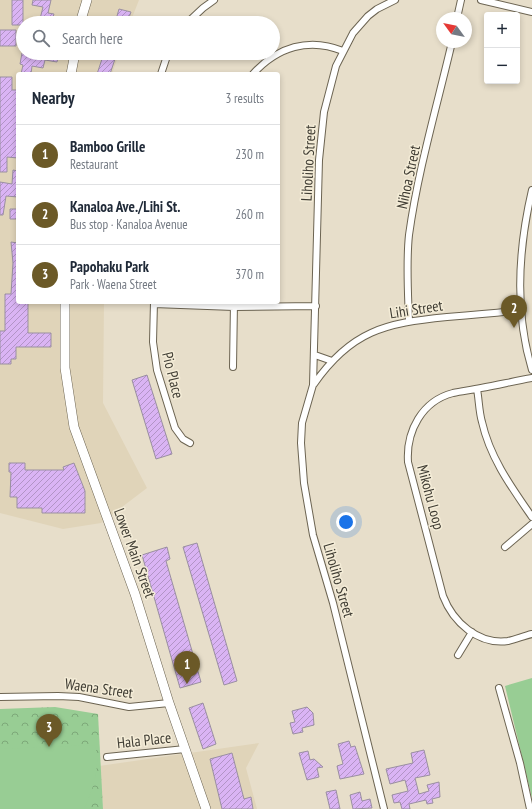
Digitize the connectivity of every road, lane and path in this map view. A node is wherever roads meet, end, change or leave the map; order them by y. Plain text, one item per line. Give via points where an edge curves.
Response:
1 (87, 0) edge
2 (214, 0) edge
3 (395, 0) edge
4 (461, 0) edge
5 (481, 0) edge
6 (458, 12) edge
7 (532, 12) edge
8 (82, 16) edge
9 (194, 16) edge
10 (451, 48) edge
11 (344, 51) junction
12 (280, 53) edge
13 (73, 60) edge
14 (166, 60) edge
15 (268, 60) edge
16 (71, 72) edge
17 (162, 72) edge
18 (255, 72) edge
19 (532, 190) edge
20 (65, 304) edge
21 (154, 304) edge
22 (234, 304) edge
23 (316, 306) junction
24 (520, 310) junction
25 (409, 320) junction
26 (316, 355) junction
27 (332, 361) junction
28 (233, 367) dead end
29 (532, 370) edge
30 (532, 378) edge
31 (314, 385) junction
32 (477, 389) junction
33 (190, 443) dead end
34 (532, 517) edge
35 (532, 524) edge
36 (505, 547) dead end
37 (472, 632) junction
38 (532, 634) edge
39 (458, 655) dead end
40 (499, 688) dead end
41 (0, 697) edge
42 (169, 703) junction
43 (185, 748) junction
44 (107, 757) dead end
45 (206, 809) edge
46 (384, 809) edge
47 (530, 809) edge

1 - 8 street
2 - 9 street
3 - 11 street, Liholiho Street via 368,16 353,33
4 - 6 street
5 - 7 street
10 - 25 street, Nihoa Street via 415,200 409,237
11 - 12 street via 320,44 294,46
11 - 23 street, Liholiho Street via 330,88 321,136
13 - 16 street
14 - 17 street
15 - 18 street
19 - 24 street via 522,241
20 - 42 street, Lower Main Street via 65,368 74,427 136,594
21 - 33 street, Pio Place via 153,342 157,370 175,428 180,436
22 - 23 street
22 - 28 street
23 - 26 street, Liholiho Street
24 - 25 street, Lihi Street
24 - 29 street
25 - 27 street, Lihi Street via 375,330 357,340
26 - 27 street
26 - 31 street, Liholiho Street
27 - 31 street, Lihi Street
30 - 32 street, Mikohu Loop
31 - 46 street, Liholiho Street via 302,423 306,504
32 - 34 street via 482,423 494,455 509,484
32 - 37 street, Mikohu Loop via 444,397 427,408 413,428 408,452 408,462 444,596 452,615
35 - 36 street
37 - 38 street, Mikohu Loop via 486,639 508,641
37 - 39 street
40 - 47 street
41 - 42 street, Waena Street via 79,697 129,707
42 - 43 street, Lower Main Street
43 - 44 street, Hala Place
43 - 45 street, Lower Main Street

